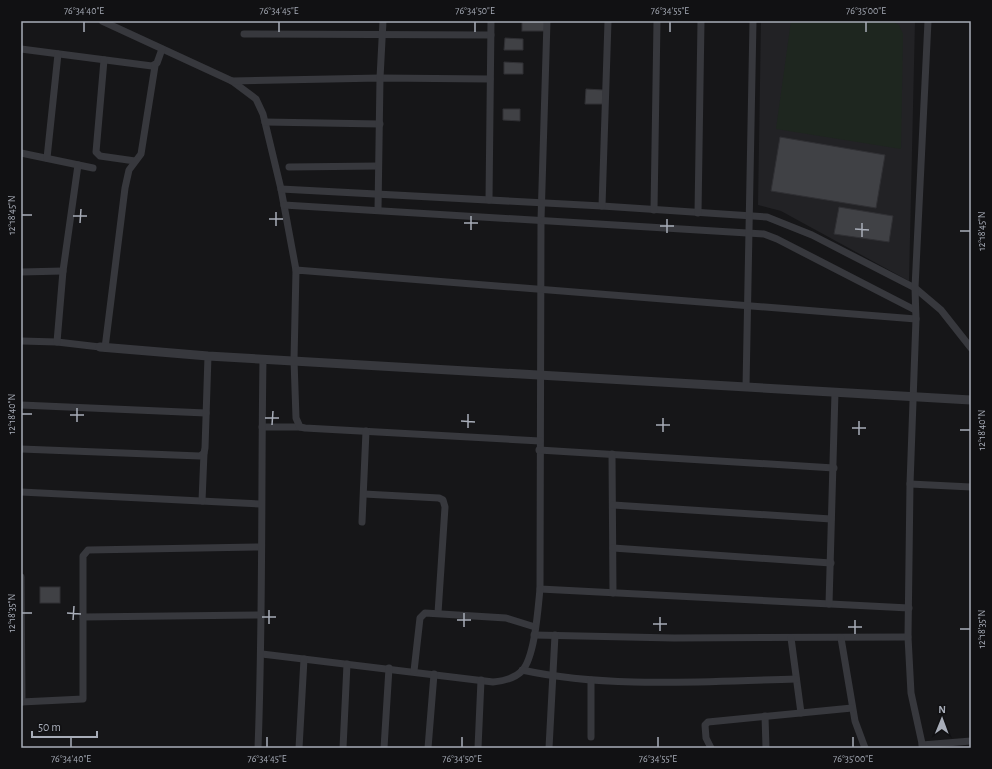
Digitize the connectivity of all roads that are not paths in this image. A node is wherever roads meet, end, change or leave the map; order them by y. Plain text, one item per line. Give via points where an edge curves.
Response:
1 (102, 21) edge
2 (383, 21) edge
3 (491, 21) edge
4 (547, 21) edge
5 (608, 21) edge
6 (657, 21) edge
7 (700, 21) edge
8 (753, 21) edge
9 (928, 21) edge
10 (244, 34) dead end
11 (382, 35) junction
12 (491, 35) junction
13 (21, 48) edge
14 (162, 49) junction
15 (58, 54) junction
16 (104, 60) junction
17 (155, 66) junction
18 (380, 78) junction
19 (490, 79) junction
20 (232, 81) junction
21 (265, 122) junction
22 (380, 124) junction
23 (21, 153) edge
24 (47, 158) junction
25 (135, 161) junction
26 (78, 165) junction
27 (378, 166) junction
28 (289, 167) dead end
29 (93, 168) dead end
30 (281, 189) junction
31 (378, 194) junction
32 (489, 200) junction
33 (542, 203) junction
34 (284, 205) junction
35 (602, 206) junction
36 (378, 210) junction
37 (654, 210) junction
38 (698, 212) junction
39 (750, 215) junction
40 (541, 220) junction
41 (749, 233) junction
42 (296, 270) junction
43 (21, 272) edge
44 (63, 272) junction
45 (915, 288) junction
46 (540, 289) junction
47 (748, 305) junction
48 (915, 310) junction
49 (916, 319) junction
50 (21, 341) edge
51 (58, 342) junction
52 (103, 348) junction
53 (971, 348) edge
54 (208, 356) junction
55 (263, 359) junction
56 (294, 360) junction
57 (541, 375) junction
58 (746, 387) junction
59 (835, 392) junction
60 (913, 397) junction
61 (971, 400) edge
62 (21, 405) edge
63 (206, 413) junction
64 (262, 427) junction
65 (300, 427) junction
66 (366, 431) junction
67 (540, 440) junction
68 (21, 449) edge
69 (539, 450) junction
70 (204, 453) junction
71 (612, 454) junction
72 (834, 468) junction
73 (910, 484) junction
74 (971, 487) edge
75 (21, 492) edge
76 (364, 494) junction
77 (202, 501) junction
78 (260, 504) junction
79 (613, 505) junction
80 (831, 519) junction
81 (362, 522) dead end
82 (261, 547) junction
83 (613, 548) junction
84 (831, 562) junction
85 (21, 577) edge
86 (21, 586) edge
87 (540, 588) junction
88 (613, 593) junction
89 (829, 604) junction
90 (909, 608) junction
91 (438, 613) junction
92 (261, 615) junction
93 (83, 617) junction
94 (535, 627) junction
95 (534, 635) junction
96 (555, 635) junction
97 (908, 637) junction
98 (791, 638) junction
99 (841, 638) junction
100 (22, 646) edge
101 (262, 654) junction
102 (304, 658) junction
103 (347, 664) junction
104 (389, 668) junction
105 (522, 670) junction
106 (414, 671) junction
107 (434, 674) junction
108 (552, 677) junction
109 (796, 679) junction
110 (481, 680) junction
111 (591, 680) junction
112 (22, 702) edge
113 (852, 708) junction
114 (801, 713) junction
115 (766, 716) junction
116 (591, 737) dead end
117 (971, 741) edge
118 (923, 746) edge
119 (258, 748) edge
120 (299, 748) edge
121 (343, 748) edge
122 (384, 748) edge
123 (428, 748) edge
124 (478, 748) edge
125 (549, 748) edge
126 (711, 748) edge
127 (766, 748) edge
128 (865, 748) edge

1 - 14 street
2 - 11 street
3 - 12 street
4 - 33 street
5 - 35 street
6 - 37 street
7 - 38 street
8 - 39 street
9 - 45 street
10 - 11 street
11 - 12 street
11 - 18 street
12 - 19 street
13 - 15 street
14 - 17 street
14 - 20 street
15 - 16 street
15 - 24 street
16 - 17 street
16 - 25 street via 96,152 100,156
17 - 25 street via 141,154
18 - 19 street
18 - 20 street
18 - 22 street
19 - 32 street
20 - 21 street via 256,99
21 - 22 street
21 - 30 street
22 - 27 street
23 - 24 street
24 - 26 street
25 - 52 street via 129,170 125,188
26 - 29 street
26 - 44 street
27 - 28 street
27 - 31 street
30 - 31 street
30 - 34 street
31 - 32 street
31 - 36 street
32 - 33 street
33 - 35 street
33 - 40 street
34 - 36 street
34 - 42 street
35 - 37 street
36 - 40 street
37 - 38 street
38 - 39 street
39 - 41 street
39 - 45 street via 778,220
40 - 41 street
40 - 46 street
41 - 47 street
41 - 48 street via 764,234 777,239
42 - 46 street
42 - 56 street
43 - 44 street
44 - 51 street
45 - 48 street
45 - 53 street via 941,310
46 - 47 street
46 - 57 street
47 - 49 street
47 - 58 street
48 - 49 street
49 - 60 street
50 - 51 street
51 - 52 street
52 - 54 street
54 - 55 street
54 - 63 street
55 - 56 street
55 - 64 street
56 - 57 street
56 - 65 street via 296,418
57 - 58 street
57 - 67 street
58 - 59 street
59 - 60 street
59 - 72 street
60 - 61 street
60 - 73 street
62 - 63 street
63 - 70 street
64 - 65 street
64 - 78 street
65 - 66 street
66 - 67 street
66 - 76 street
67 - 69 street
68 - 70 street via 196,457
69 - 71 street
69 - 87 street
70 - 77 street
71 - 72 street
71 - 79 street
72 - 80 street
73 - 74 street
73 - 90 street
75 - 77 street
76 - 81 street
76 - 91 street via 443,500 445,507
77 - 78 street
78 - 82 street
79 - 80 street
79 - 83 street
80 - 84 street
82 - 92 street
82 - 93 street via 88,550 83,556
83 - 84 street
83 - 88 street
84 - 89 street
85 - 86 street
86 - 100 street
87 - 88 street
87 - 94 street
88 - 89 street
89 - 90 street
90 - 97 street
91 - 94 street via 506,618
91 - 106 street via 425,613 420,618
92 - 93 street
92 - 101 street
93 - 112 street via 83,699
94 - 95 street
95 - 96 street
95 - 105 street via 527,662
96 - 98 street
96 - 108 street
97 - 99 street
97 - 118 street via 911,693
98 - 99 street
98 - 109 street
99 - 113 street
100 - 112 street
101 - 102 street
101 - 119 street
102 - 103 street
102 - 120 street
103 - 104 street
103 - 121 street
104 - 106 street
104 - 122 street
105 - 108 street
105 - 110 street via 503,681
106 - 107 street
107 - 110 street
107 - 123 street
108 - 111 street
108 - 125 street
109 - 111 street
109 - 114 street
110 - 124 street
111 - 116 street
113 - 114 street
113 - 128 street
114 - 115 street
115 - 126 street via 708,722 705,725 705,733
115 - 127 street
117 - 118 street

